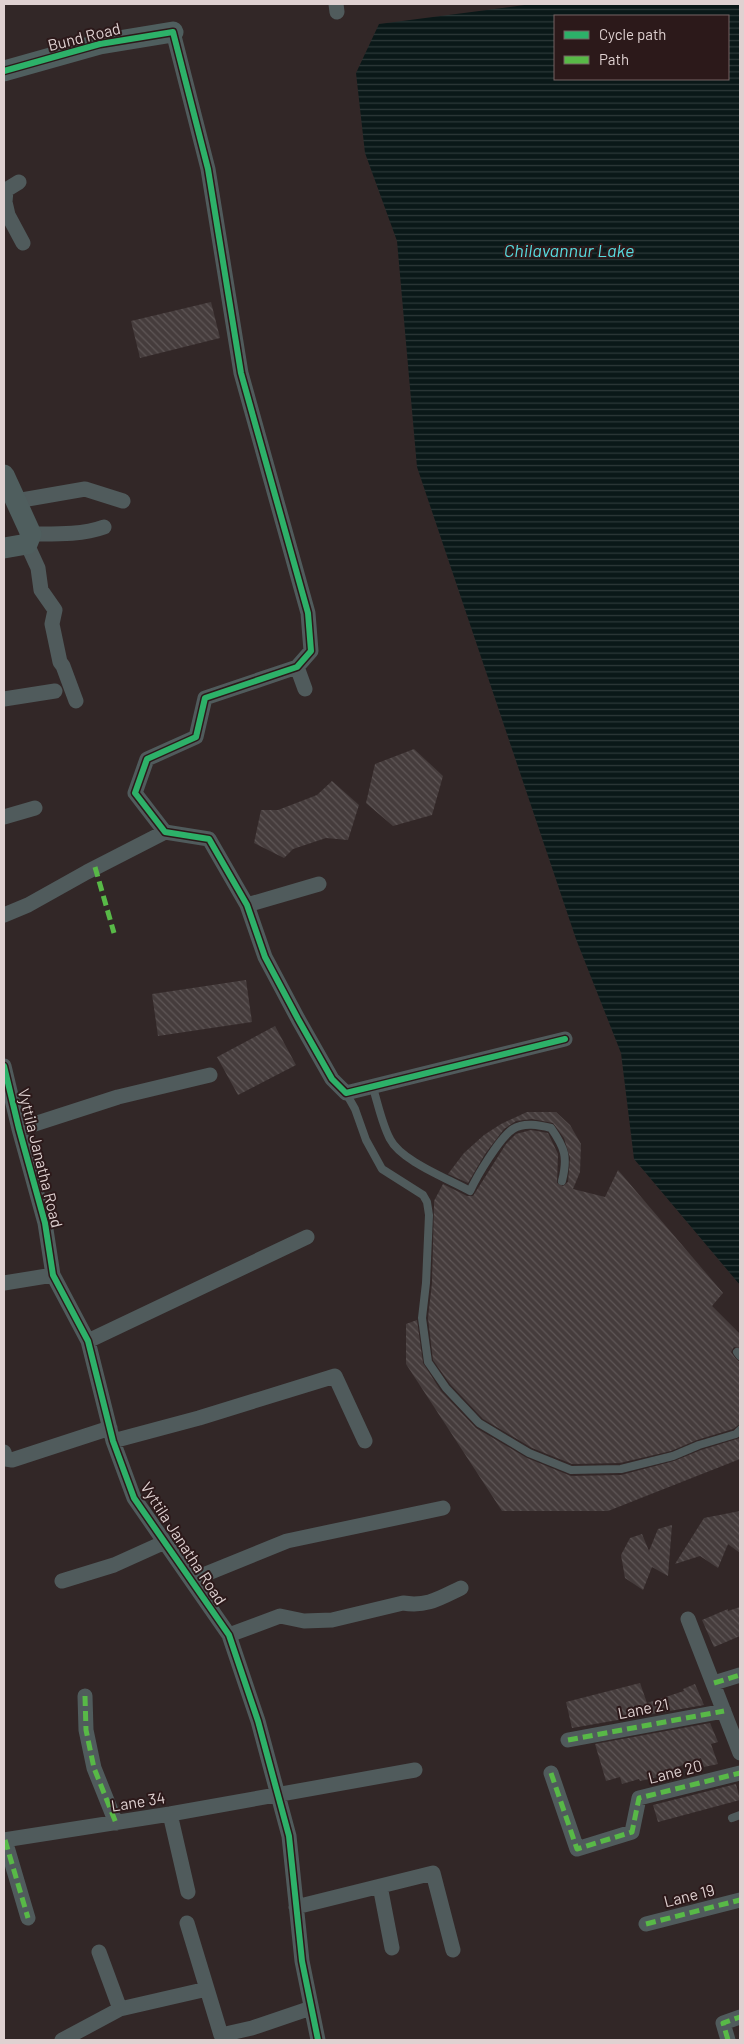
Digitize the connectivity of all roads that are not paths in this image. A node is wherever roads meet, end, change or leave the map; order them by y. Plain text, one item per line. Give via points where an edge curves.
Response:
1 (173, 32) joint
2 (4, 71) edge
3 (19, 182) dead end
4 (6, 216) edge
5 (23, 243) dead end
6 (4, 475) edge
7 (123, 501) dead end
8 (16, 502) junction
9 (104, 527) dead end
10 (29, 539) junction
11 (4, 548) edge
12 (297, 668) junction
13 (305, 689) dead end
14 (54, 692) dead end
15 (4, 699) edge
16 (76, 701) dead end
17 (35, 808) dead end
18 (4, 817) edge
19 (165, 832) junction
20 (319, 884) dead end
21 (248, 905) junction
22 (4, 915) edge
23 (565, 1039) dead end
24 (4, 1066) edge
25 (210, 1074) dead end
26 (373, 1088) junction
27 (346, 1093) junction
28 (19, 1129) junction
29 (562, 1181) dead end
30 (307, 1237) dead end
31 (53, 1275) junction
32 (4, 1283) edge
33 (88, 1341) junction
34 (740, 1430) edge
35 (112, 1435) junction
36 (365, 1441) dead end
37 (4, 1452) edge
38 (442, 1508) dead end
39 (165, 1542) junction
40 (191, 1580) junction
41 (62, 1581) dead end
42 (461, 1588) dead end
43 (688, 1619) dead end
44 (229, 1635) junction
45 (740, 1675) edge
46 (714, 1683) junction
47 (85, 1696) dead end
48 (724, 1711) junction
49 (568, 1740) dead end
50 (740, 1753) edge
51 (415, 1770) dead end
52 (551, 1773) dead end
53 (740, 1773) edge
54 (278, 1794) junction
55 (170, 1814) junction
56 (116, 1823) junction
57 (5, 1840) edge
58 (380, 1886) junction
59 (188, 1892) dead end
60 (740, 1900) edge
61 (296, 1907) junction
62 (28, 1918) dead end
63 (188, 1923) dead end
64 (646, 1924) dead end
65 (392, 1948) dead end
66 (453, 1950) dead end
67 (99, 1952) dead end
68 (207, 1989) junction
69 (311, 2008) junction
70 (120, 2009) junction
71 (740, 2017) edge
72 (62, 2040) edge
73 (318, 2040) edge
74 (728, 2040) edge

1 - 2 street, Bund Road via 100,44
1 - 12 street via 208,169 241,373 308,613 311,650
3 - 4 street via 6,190
4 - 5 street
6 - 8 street
7 - 8 street via 85,489
8 - 10 street
9 - 10 street
10 - 11 street
10 - 16 street via 42,590 54,610 52,624 60,662
12 - 13 street
12 - 19 street via 205,698 196,736 147,759 135,793
14 - 15 street
17 - 18 street
19 - 21 street via 210,839
19 - 22 street
20 - 21 street
21 - 27 street via 265,957 332,1080
23 - 26 street
24 - 28 street, Vyttila Janatha Road
25 - 28 street
26 - 27 street
26 - 29 lane via 396,1148 418,1164 470,1190 495,1150 513,1129 535,1124 551,1128 562,1144 567,1164
27 - 34 lane via 372,1154 382,1169 422,1195 427,1202 429,1215 422,1318 428,1362 446,1388 479,1423 529,1453 571,1470 620,1469 672,1456
28 - 31 street, Vyttila Janatha Road via 45,1223
30 - 33 street
31 - 32 street
31 - 33 street, Vyttila Janatha Road
33 - 35 street, Vyttila Janatha Road
35 - 36 street via 199,1418 335,1376
35 - 37 street via 12,1460 6,1459
35 - 39 street, Vyttila Janatha Road via 134,1498
38 - 40 street via 287,1542
39 - 40 street, Vyttila Janatha Road
39 - 41 street via 114,1565
40 - 44 street, Vyttila Janatha Road
42 - 44 street via 428,1603 403,1603 332,1620 313,1622 280,1616
43 - 46 street
44 - 54 street, Vyttila Janatha Road
45 - 46 street
46 - 48 street
47 - 56 street via 86,1730 94,1768
48 - 49 street, Lane 21
48 - 50 street
51 - 54 street, Lane 34
52 - 53 street, Lane 20 via 577,1849 632,1832 639,1798
54 - 55 street, Lane 34
54 - 61 street, Vyttila Janatha Road via 288,1836
55 - 56 street, Lane 34
55 - 59 street
56 - 57 street, Lane 34
57 - 62 street
58 - 61 street
58 - 65 street
58 - 66 street via 433,1873
60 - 64 street, Lane 19
61 - 69 street, Vyttila Janatha Road
63 - 68 street
67 - 70 street
68 - 69 street via 221,2035
68 - 70 street
69 - 73 street, Vyttila Janatha Road
70 - 72 street
71 - 74 street via 723,2022

